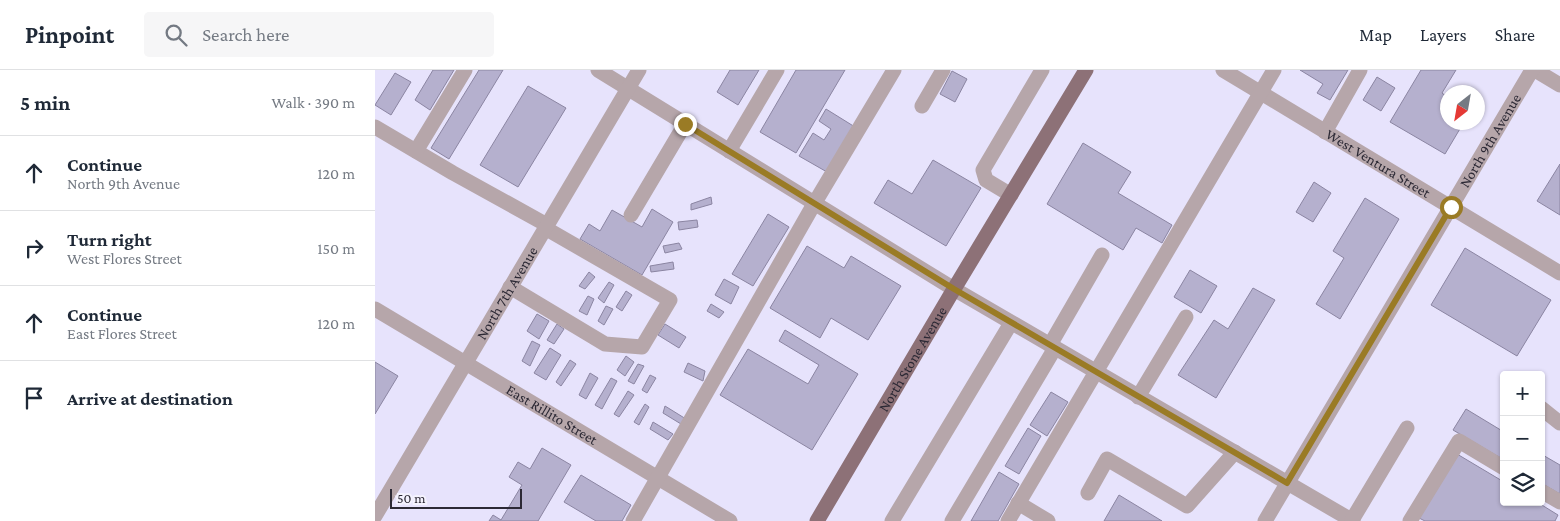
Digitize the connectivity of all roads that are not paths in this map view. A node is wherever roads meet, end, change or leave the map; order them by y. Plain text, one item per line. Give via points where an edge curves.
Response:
1 (465, 70) edge
2 (598, 70) edge
3 (639, 70) edge
4 (777, 70) edge
5 (894, 70) edge
6 (943, 70) edge
7 (1042, 70) edge
8 (1086, 70) edge
9 (1223, 70) edge
10 (1274, 70) edge
11 (1361, 70) edge
12 (1533, 70) edge
13 (1560, 85) edge
14 (628, 88) junction
15 (1261, 93) junction
16 (922, 106) dead end
17 (685, 124) junction
18 (375, 127) edge
19 (1325, 132) junction
20 (416, 151) junction
21 (729, 151) junction
22 (1011, 194) junction
23 (815, 204) junction
24 (1451, 207) junction
25 (631, 215) dead end
26 (546, 226) junction
27 (1101, 255) dead end
28 (1560, 273) edge
29 (510, 288) junction
30 (954, 289) junction
31 (375, 309) edge
32 (1186, 317) dead end
33 (1011, 323) junction
34 (1052, 347) junction
35 (466, 362) junction
36 (1096, 372) junction
37 (1138, 396) junction
38 (1545, 411) edge
39 (1560, 423) edge
40 (1407, 428) dead end
41 (1235, 452) junction
42 (1500, 466) edge
43 (659, 477) junction
44 (1287, 483) junction
45 (1088, 493) dead end
46 (1545, 493) edge
47 (1560, 502) edge
48 (1018, 503) junction
49 (375, 516) edge
50 (727, 520) edge
51 (633, 521) edge
52 (817, 521) edge
53 (892, 521) edge
54 (952, 521) edge
55 (1008, 521) edge
56 (1048, 521) edge
57 (1265, 521) edge
58 (1353, 521) edge
59 (1410, 521) edge

1 - 20 street
2 - 14 street
3 - 14 street, North 7th Avenue
4 - 21 street
5 - 23 street
6 - 16 street
7 - 22 street via 983,170 986,180
8 - 22 main road, North Stone Avenue
9 - 15 street, West Ventura Street
10 - 15 street
11 - 19 street
12 - 13 street
12 - 24 street, North 9th Avenue
14 - 17 street
14 - 26 street, North 7th Avenue
15 - 19 street, West Ventura Street
15 - 36 street
17 - 21 street
17 - 25 street
18 - 20 street
19 - 24 street, West Ventura Street
20 - 26 street
21 - 23 street
22 - 30 main road, North Stone Avenue
23 - 30 street
23 - 43 street
24 - 28 street, West Ventura Street
24 - 44 street, North 9th Avenue
26 - 29 street, North 7th Avenue
26 - 29 street via 670,300 642,347 605,344
27 - 34 street
29 - 35 street, North 7th Avenue
30 - 33 street
30 - 52 main road, North Stone Avenue
31 - 35 street, East Rillito Street
32 - 37 street
33 - 34 street
33 - 53 street
34 - 36 street
34 - 54 street
35 - 43 street, East Rillito Street
35 - 49 street, North 7th Avenue
36 - 37 street
36 - 48 street
37 - 41 street
38 - 39 street
40 - 58 street
41 - 44 street
41 - 45 street via 1187,506 1107,459
42 - 59 street via 1459,441
43 - 50 street, East Rillito Street
43 - 51 street
44 - 57 street, North 9th Avenue
44 - 58 street
46 - 47 street
48 - 55 street
48 - 56 street

